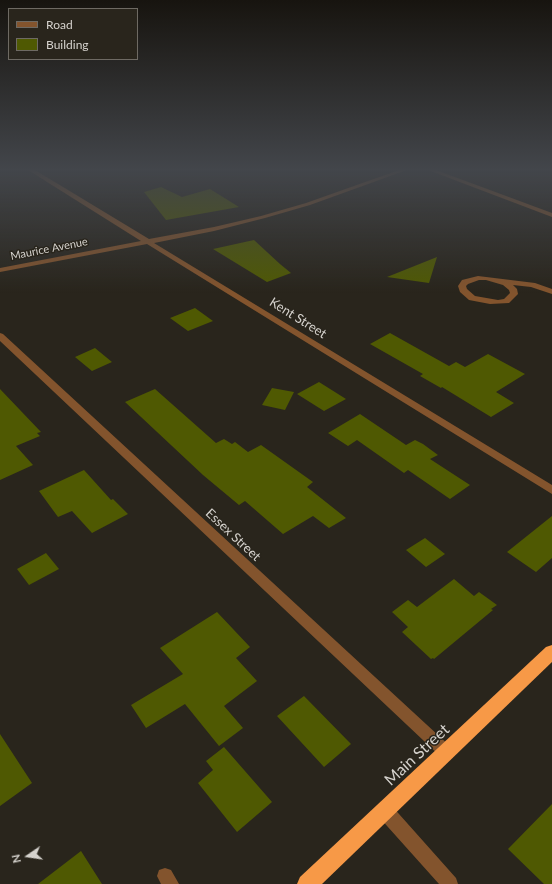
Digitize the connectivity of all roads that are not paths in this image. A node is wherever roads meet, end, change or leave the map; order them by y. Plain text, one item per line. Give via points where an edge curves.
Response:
1 (100, 211) edge
2 (283, 211) edge
3 (542, 211) edge
4 (552, 215) edge
5 (149, 241) junction
6 (0, 270) edge
7 (506, 283) junction
8 (552, 292) edge
9 (0, 336) edge
10 (552, 490) edge
11 (552, 652) edge
12 (447, 753) junction
13 (385, 811) junction
14 (307, 884) edge
15 (450, 884) edge

1 - 5 street, Kent Street
2 - 5 street, Maurice Avenue
3 - 4 street
5 - 6 street, Maurice Avenue
5 - 10 street, Kent Street
7 - 7 street via 495,279 478,278 465,282 462,286 472,298 498,302 506,301 514,294 513,289
7 - 8 street via 519,283
9 - 12 street, Essex Street
11 - 12 highway, Main Street
12 - 13 highway, Main Street
13 - 14 highway, Main Street
13 - 15 street

